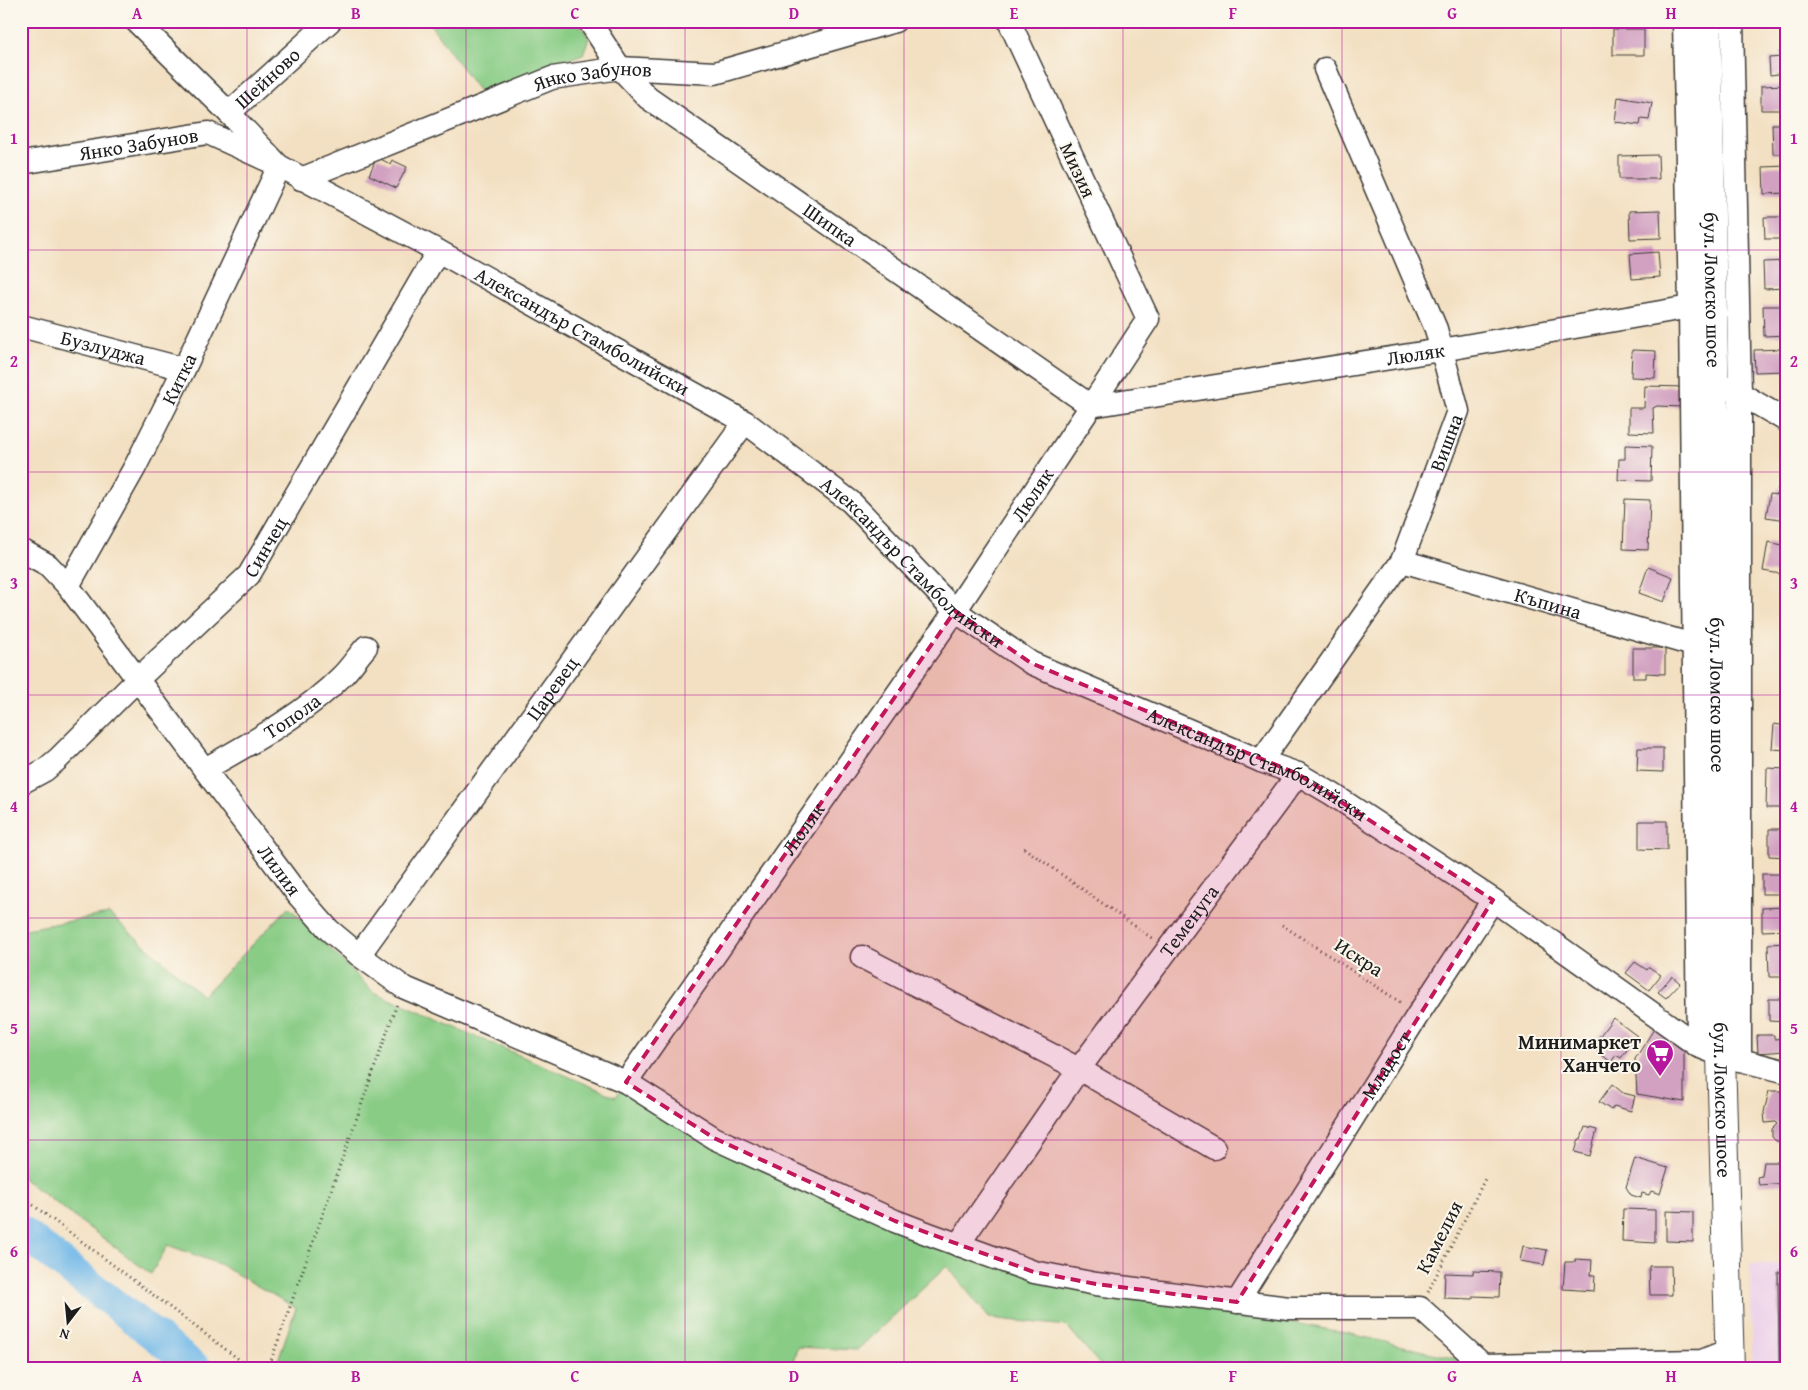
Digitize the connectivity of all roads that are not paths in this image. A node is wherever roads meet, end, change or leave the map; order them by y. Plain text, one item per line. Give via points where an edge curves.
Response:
1 (136, 21) edge
2 (330, 21) edge
3 (589, 21) edge
4 (895, 21) edge
5 (1009, 21) edge
6 (1684, 21) edge
7 (1707, 21) edge
8 (1732, 21) edge
9 (826, 30) edge
10 (620, 68) junction
11 (1325, 69) dead end
12 (228, 113) junction
13 (21, 163) edge
14 (279, 166) junction
15 (301, 179) junction
16 (438, 251) junction
17 (1690, 307) junction
18 (21, 326) edge
19 (1442, 350) junction
20 (184, 369) junction
21 (1714, 379) junction
22 (1740, 394) junction
23 (1091, 406) junction
24 (1703, 411) junction
25 (1787, 421) edge
26 (745, 422) junction
27 (21, 550) edge
28 (1402, 561) junction
29 (68, 586) junction
30 (955, 611) junction
31 (1694, 646) junction
32 (366, 647) dead end
33 (138, 678) junction
34 (1261, 761) junction
35 (205, 770) junction
36 (1298, 774) junction
37 (21, 783) edge
38 (1492, 900) junction
39 (359, 955) junction
40 (862, 957) dead end
41 (1720, 1054) junction
42 (1079, 1068) junction
43 (1787, 1072) edge
44 (626, 1082) junction
45 (1214, 1148) dead end
46 (958, 1245) junction
47 (1236, 1302) junction
48 (1730, 1359) edge

1 - 12 street, Александър Стамболийски
2 - 12 street, Шейново
3 - 10 street, Шипка
4 - 9 street, Янко Забунов
5 - 23 street, Мизия via 1148,319
6 - 17 street
7 - 21 main road, бул. Ломско шосе
8 - 22 street
9 - 10 street, Янко Забунов via 715,73
10 - 15 street, Янко Забунов via 552,78
10 - 23 street, Шипка via 648,98
11 - 19 street, Вишна via 1436,329
12 - 14 street, Александър Стамболийски
13 - 14 street, Янко Забунов via 208,132
14 - 15 street, Александър Стамболийски
14 - 20 street, Китка
15 - 16 street, Александър Стамболийски
16 - 26 street, Александър Стамболийски
16 - 33 street, Синчец via 249,575
17 - 19 street, Люляк
17 - 24 street
18 - 20 street, Бузлуджа
19 - 23 street, Люляк
19 - 28 street, Вишна via 1458,411
20 - 29 street, Китка via 135,467
21 - 22 street
21 - 24 main road, бул. Ломско шосе
22 - 25 street
22 - 41 street
23 - 30 street, Люляк
24 - 31 street
24 - 41 main road, бул. Ломско шосе
26 - 30 street, Александър Стамболийски via 852,502
26 - 39 street, Царевец
27 - 29 street, Лилия via 48,565
28 - 31 street, Къпина
28 - 34 street, Вишна
29 - 33 street, Лилия
30 - 34 street, Александър Стамболийски via 1031,663
30 - 44 street, Люляк
31 - 41 street
32 - 35 street, Топола via 342,676 312,702
33 - 35 street, Лилия
33 - 37 street, Синчец via 58,759
34 - 36 street, Александър Стамболийски
35 - 39 street, Лилия via 298,895 329,930
36 - 38 street, Александър Стамболийски
36 - 42 street, Теменуга
38 - 41 street, Александър Стамболийски
38 - 47 street, Младост
39 - 44 street, Лилия via 419,995
40 - 42 street
41 - 43 street
41 - 48 main road, бул. Ломско шосе
42 - 45 street
42 - 46 street, Теменуга
44 - 46 street, Лилия via 714,1138 895,1221
46 - 47 street, Лилия via 1034,1272 1096,1284
47 - 48 street, Лилия via 1289,1308 1420,1308 1483,1365

